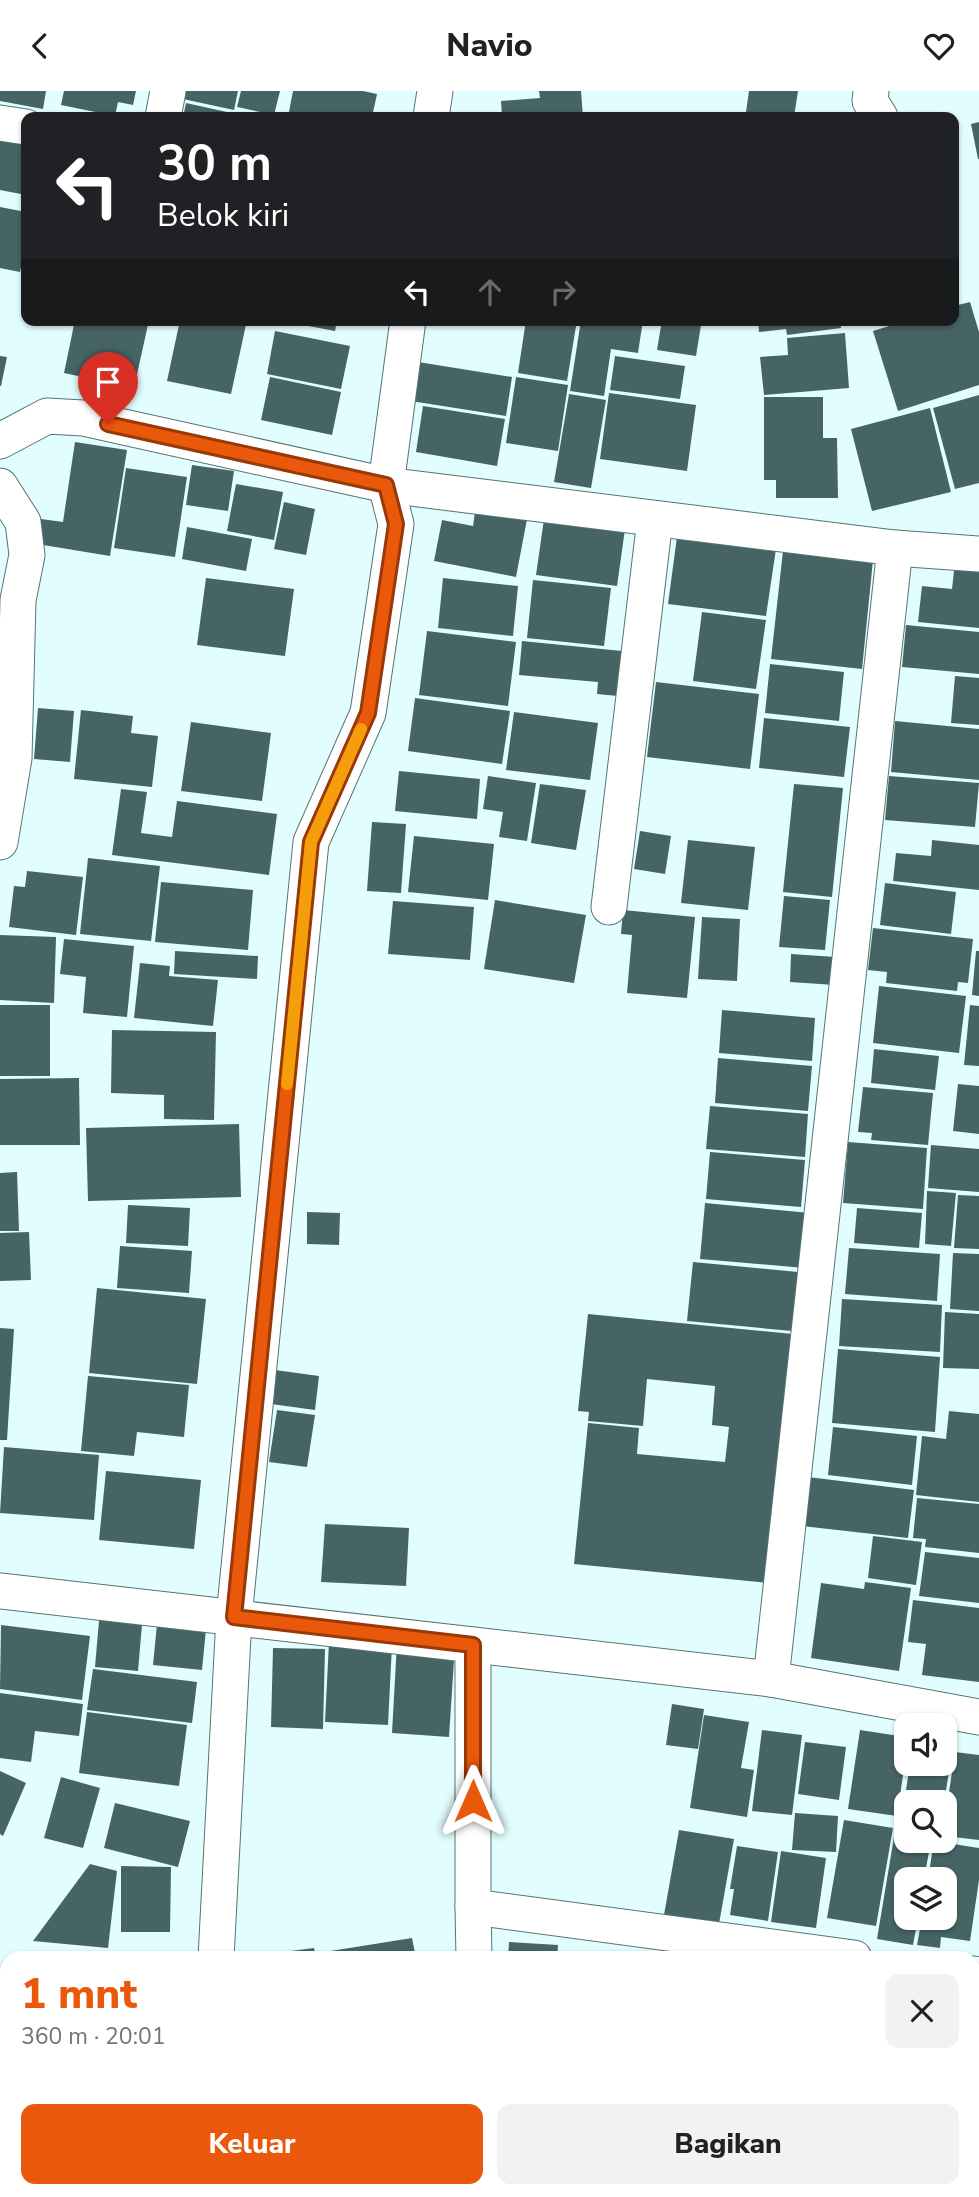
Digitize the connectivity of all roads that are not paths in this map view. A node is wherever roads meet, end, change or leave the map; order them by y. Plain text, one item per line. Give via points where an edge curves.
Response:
1 (168, 91) edge
2 (435, 91) edge
3 (871, 91) edge
4 (164, 112) edge
5 (432, 112) edge
6 (877, 112) edge
7 (0, 123) edge
8 (21, 126) edge
9 (407, 326) edge
10 (0, 441) edge
11 (386, 485) junction
12 (0, 486) edge
13 (655, 519) junction
14 (895, 548) junction
15 (979, 554) edge
16 (0, 842) edge
17 (609, 907) dead end
18 (0, 1591) edge
19 (234, 1617) junction
20 (473, 1645) junction
21 (771, 1679) junction
22 (979, 1717) edge
23 (473, 1907) junction
24 (216, 1951) edge
25 (474, 1951) edge
26 (802, 1951) edge

1 - 4 street
2 - 5 street
3 - 6 street via 870,101
7 - 8 street
9 - 11 street
10 - 11 street via 47,416 83,418
11 - 13 street
11 - 19 street via 396,524 368,713 311,842
12 - 16 street via 23,522 27,555 18,600 14,758
13 - 14 street
13 - 17 street
14 - 15 street
14 - 21 street
18 - 19 street
19 - 20 street
19 - 24 street
20 - 21 street
20 - 23 street
21 - 22 street
23 - 25 street
23 - 26 street

